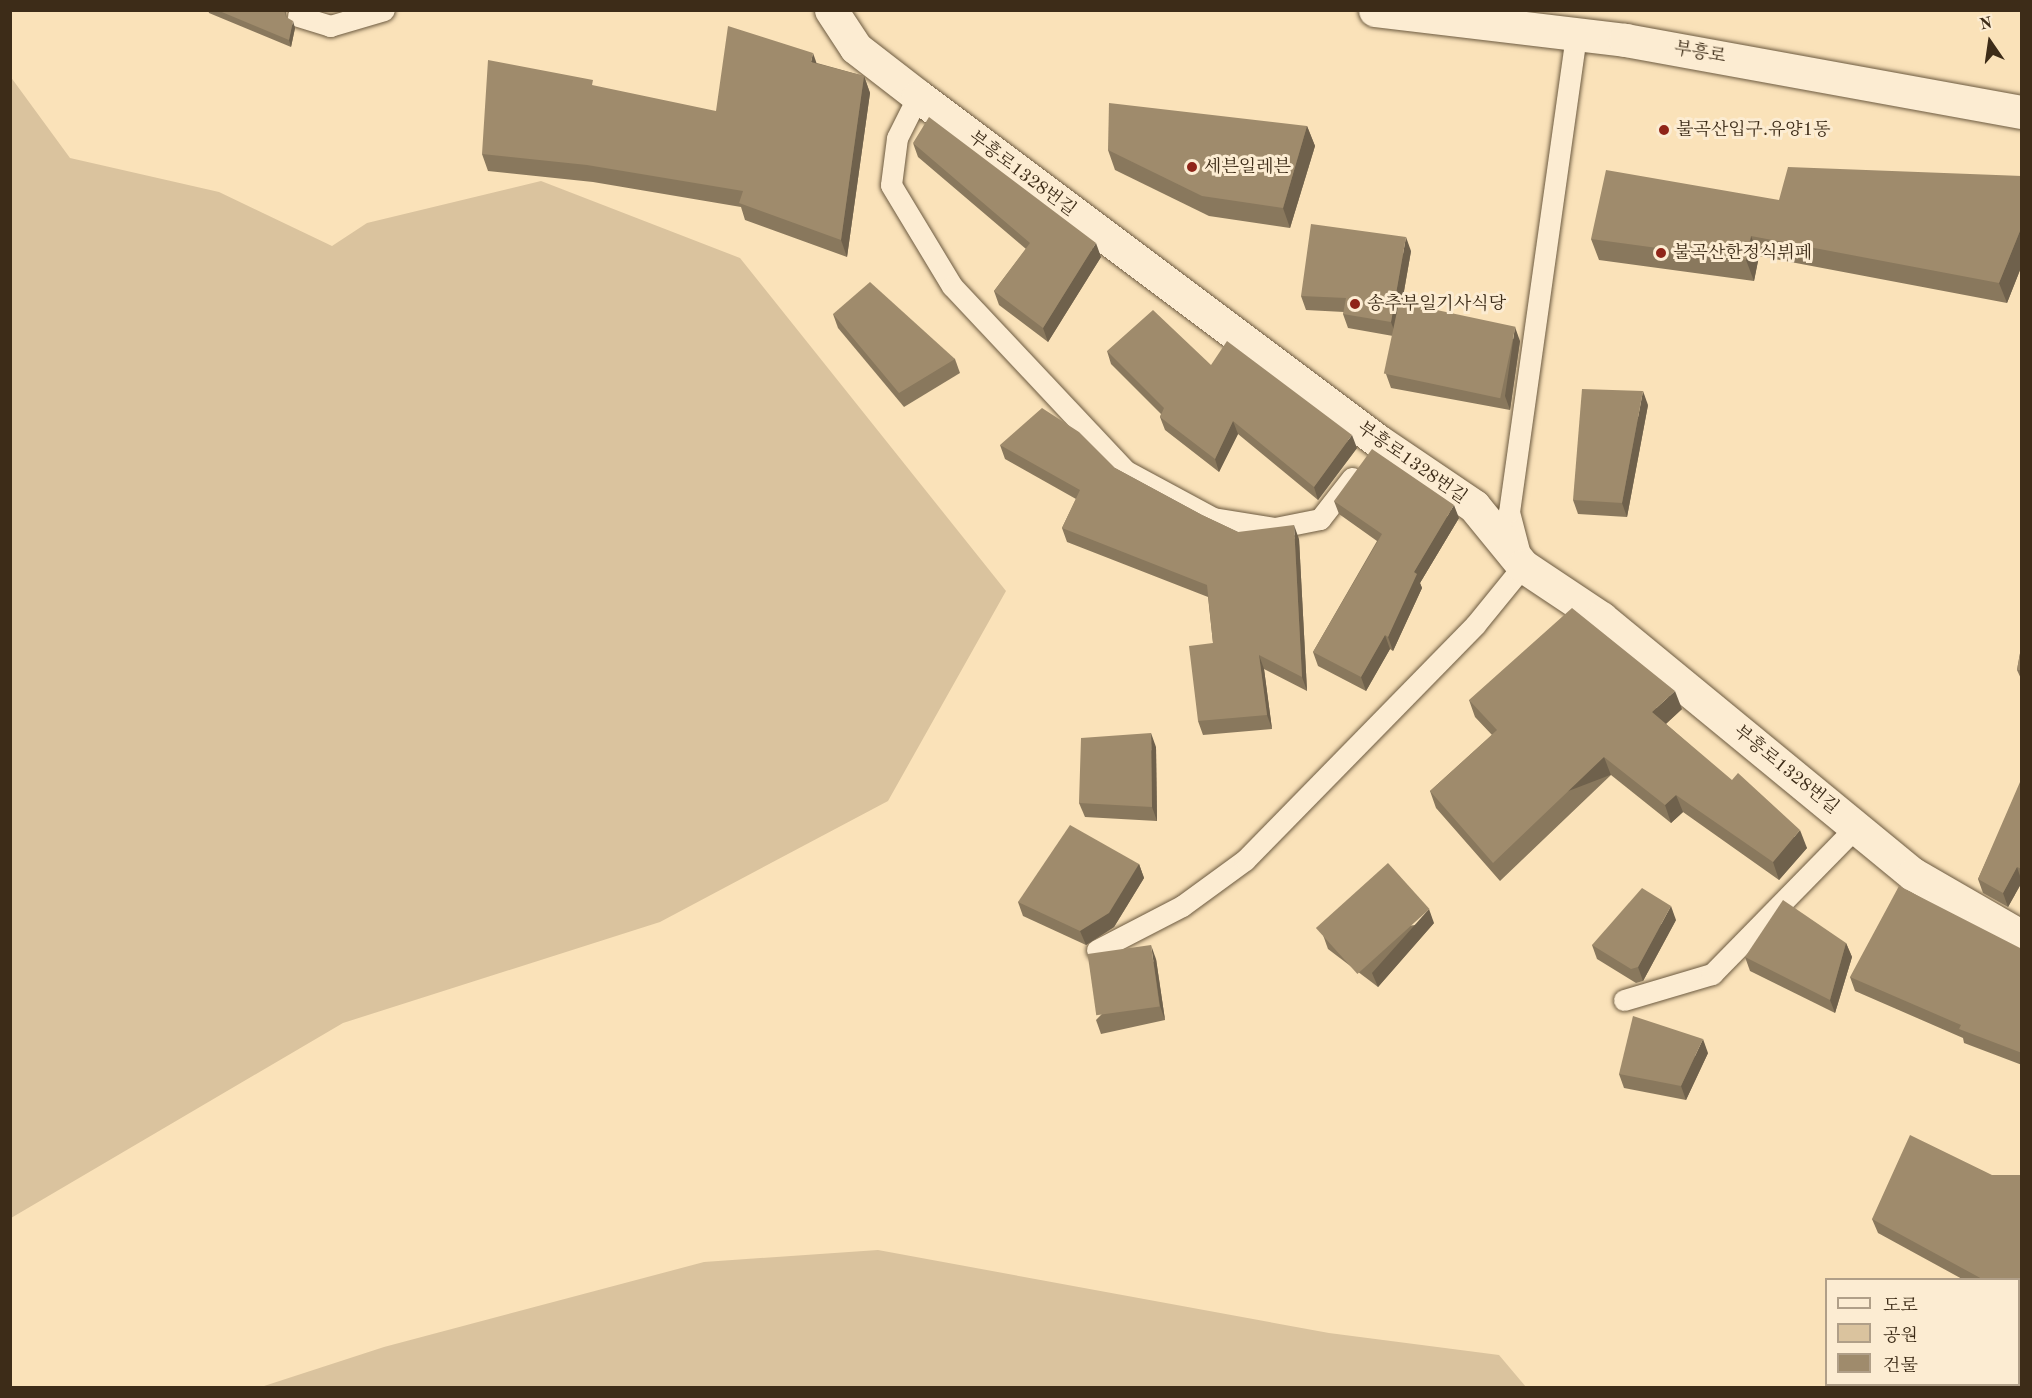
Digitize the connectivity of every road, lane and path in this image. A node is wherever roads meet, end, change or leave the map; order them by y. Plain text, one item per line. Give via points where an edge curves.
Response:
1 (384, 10) edge
2 (831, 10) edge
3 (1375, 10) edge
4 (298, 16) dead end
5 (1576, 33) junction
6 (918, 96) junction
7 (2022, 112) edge
8 (1378, 441) junction
9 (1523, 566) junction
10 (1856, 827) junction
11 (2022, 937) edge
12 (1096, 950) dead end
13 (1624, 999) dead end

1 - 4 lane via 330,26
2 - 6 street, 부흥로1328번길 via 856,48
3 - 5 street, 부흥로
5 - 7 street, 부흥로
5 - 9 lane via 1509,512
6 - 8 street, 부흥로1328번길
6 - 8 lane via 897,138 891,185 952,286 1126,471 1213,518 1275,528 1320,519
8 - 9 street, 부흥로1328번길 via 1474,506
9 - 10 street, 부흥로1328번길 via 1601,618
9 - 12 lane via 1475,625 1245,860 1182,906
10 - 11 street, 부흥로1328번길 via 1913,874
10 - 13 lane via 1712,974

